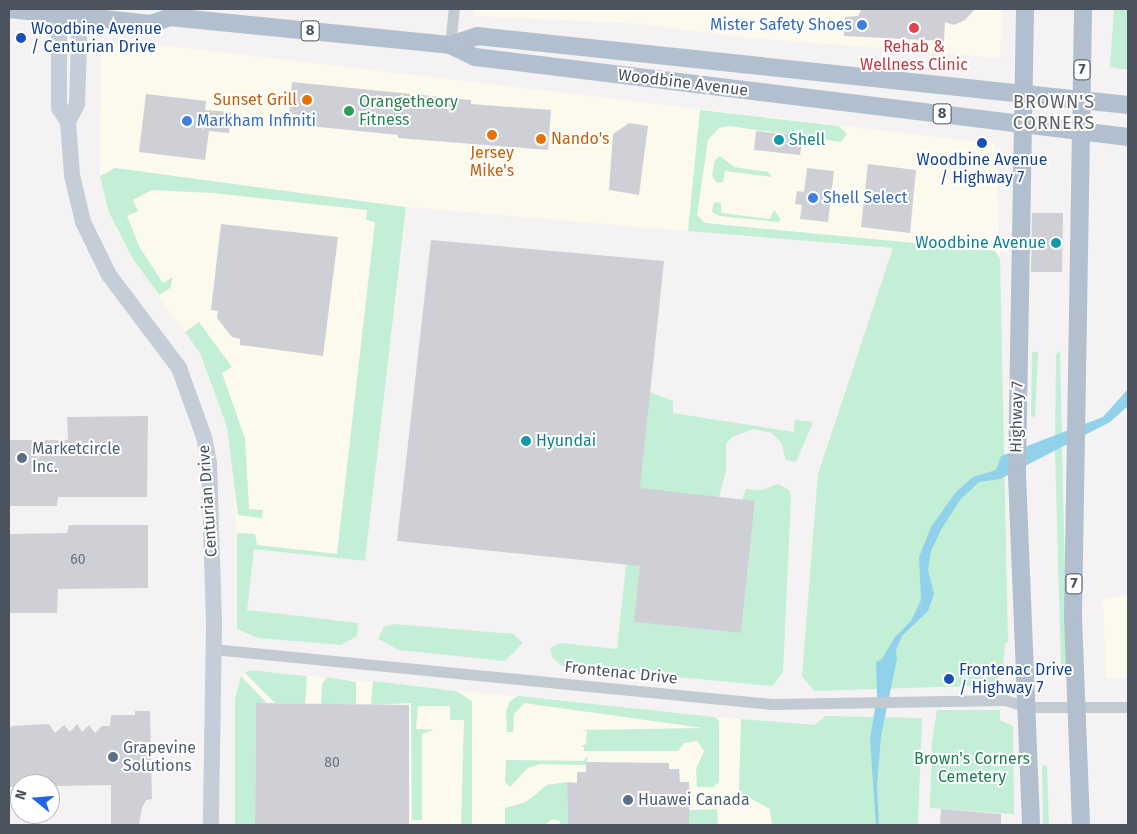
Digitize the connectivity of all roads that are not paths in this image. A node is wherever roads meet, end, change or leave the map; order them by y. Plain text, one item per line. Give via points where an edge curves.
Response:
1 (9, 9) edge
2 (454, 9) edge
3 (1024, 9) edge
4 (1083, 9) edge
5 (59, 12) edge
6 (80, 13) edge
7 (164, 13) edge
8 (450, 45) junction
9 (1021, 92) junction
10 (1082, 100) junction
11 (1128, 105) edge
12 (68, 122) junction
13 (1021, 122) junction
14 (1080, 131) junction
15 (1128, 137) edge
16 (213, 649) junction
17 (1026, 707) junction
18 (1078, 707) junction
19 (1128, 707) edge
20 (211, 825) edge
21 (1031, 825) edge
22 (1081, 825) edge

1 - 5 main road, Woodbine Avenue / 8
2 - 8 street
3 - 9 main road, Highway 7
4 - 10 main road, 7
5 - 6 main road, Woodbine Avenue / 8
5 - 12 street, Centurian Drive via 59,108
6 - 7 main road, Woodbine Avenue / 8 via 151,24
6 - 12 street, Centurian Drive via 77,104
7 - 8 main road, Woodbine Avenue / 8
8 - 9 main road, Woodbine Avenue / 8 via 477,36 751,63 923,86
8 - 13 main road, Woodbine Avenue / 8 via 475,58
9 - 10 main road, Woodbine Avenue / 8
9 - 13 main road, Highway 7
10 - 11 main road, Woodbine Avenue / 8
10 - 14 main road, 7
12 - 16 street, Centurian Drive via 75,192 97,256 179,368 204,437 213,524
13 - 14 main road, Woodbine Avenue / 8
13 - 17 main road, Highway 7 via 1017,475
14 - 15 main road, Woodbine Avenue / 8
14 - 18 main road, 7 via 1073,615
16 - 17 street, Frontenac Drive via 772,704 1005,700
16 - 20 street, Centurian Drive
17 - 18 street, Frontenac Drive
17 - 21 main road, Highway 7
18 - 19 street, Frontenac Drive
18 - 22 main road, 7

